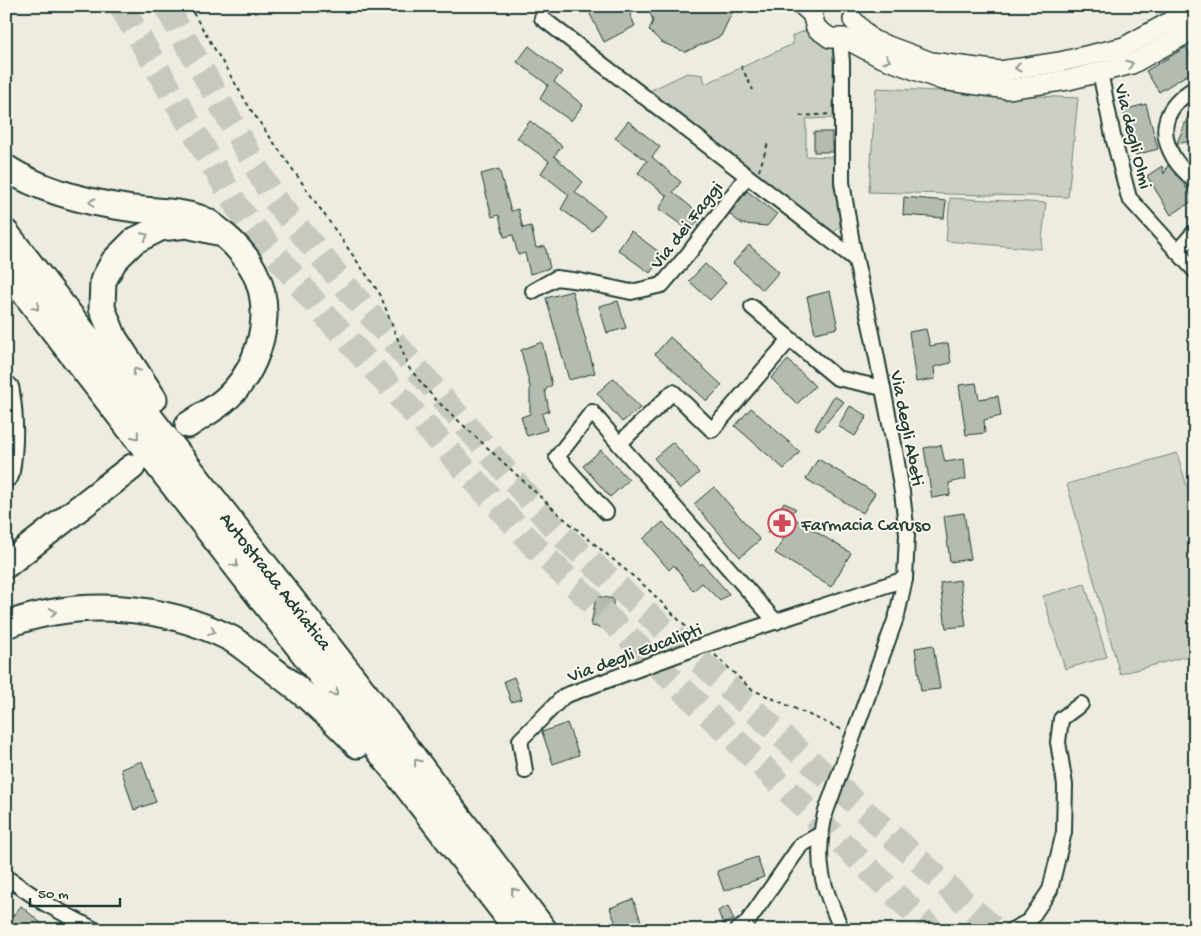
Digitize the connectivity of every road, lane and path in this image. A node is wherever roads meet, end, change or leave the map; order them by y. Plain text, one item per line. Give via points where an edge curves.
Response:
1 (189, 6) edge
2 (1195, 8) edge
3 (811, 9) edge
4 (851, 10) edge
5 (542, 18) dead end
6 (1195, 30) edge
7 (1145, 35) junction
8 (842, 38) junction
9 (1153, 52) junction
10 (741, 66) dead end
11 (927, 68) junction
12 (1100, 72) junction
13 (1050, 73) junction
14 (1195, 88) edge
15 (753, 90) dead end
16 (842, 113) junction
17 (800, 116) dead end
18 (768, 143) dead end
19 (6, 168) edge
20 (751, 179) junction
21 (1195, 182) edge
22 (1195, 231) edge
23 (6, 233) edge
24 (222, 233) junction
25 (1177, 252) junction
26 (855, 259) junction
27 (6, 269) edge
28 (1195, 271) edge
29 (533, 292) dead end
30 (752, 306) dead end
31 (790, 339) junction
32 (883, 388) junction
33 (6, 389) edge
34 (188, 425) dead end
35 (619, 444) junction
36 (132, 467) dead end
37 (6, 474) edge
38 (606, 512) dead end
39 (6, 565) edge
40 (905, 579) junction
41 (776, 622) junction
42 (6, 625) edge
43 (704, 645) junction
44 (367, 696) junction
45 (1081, 704) dead end
46 (855, 735) junction
47 (524, 771) dead end
48 (821, 834) junction
49 (6, 877) edge
50 (95, 930) edge
51 (507, 930) edge
52 (518, 930) edge
53 (544, 930) edge
54 (737, 930) edge
55 (842, 930) edge
56 (1012, 930) edge

1 - 43 path via 251,110 380,294 409,368 435,399 561,516 646,587
2 - 7 street
3 - 8 street via 816,28 830,38
4 - 8 street via 853,29
4 - 11 street via 872,40
5 - 20 street, Via dei Faggi
6 - 9 street
7 - 9 street
7 - 13 street via 1124,47
8 -> 11 street via 880,58
8 - 16 street, Via degli Abeti
12 -> 9 street via 1132,64
10 - 15 path
11 - 13 street via 942,80 1008,88
12 - 13 street
12 - 25 street, Via degli Olmi via 1130,198
14 - 21 street, Via degli Olmi via 1182,96 1167,115 1165,141 1174,160
16 - 17 path
16 - 26 street, Via degli Abeti via 842,182
18 - 20 path
24 -> 19 highway via 205,220 182,212 127,208 73,198 39,186
20 - 26 street, Via dei Faggi
20 - 29 street, Via dei Faggi via 662,285 631,292 556,278
22 - 25 street
23 - 44 highway, Autostrada Adriatica
24 - 34 highway via 250,261 259,281 264,302 260,344 229,397
44 -> 24 highway via 282,570 151,395 114,338 102,308 103,282 114,261 134,241 160,228 187,225
25 - 28 street, Via degli Olmi
26 - 32 street, Via degli Abeti
27 -> 52 highway, Autostrada Adriatica
30 - 31 street
31 - 32 street via 837,378
31 - 35 street via 712,430 673,392
32 - 40 street, Via degli Abeti via 904,500 907,534
33 - 37 highway via 10,411
35 - 38 street via 592,412 556,457
35 - 41 street
36 - 39 highway
40 - 41 street, Via degli Eucalipti
40 - 46 street, Via degli Abeti via 897,615
41 - 43 street, Via degli Eucalipti
42 -> 51 highway via 31,616 62,611 95,608 140,610 180,618 232,639 288,680 345,730
43 - 46 path via 751,689
43 - 47 street, Via degli Eucalipti via 564,696 520,740
53 -> 44 highway, Autostrada Adriatica
45 - 56 street via 1061,719 1058,742 1065,786 1064,832 1050,890 1029,921
46 - 48 street, Via degli Abeti via 825,814
48 - 54 street via 801,845 746,924
48 - 55 street, Via degli Abeti via 822,876 827,897
49 - 50 street via 44,904

